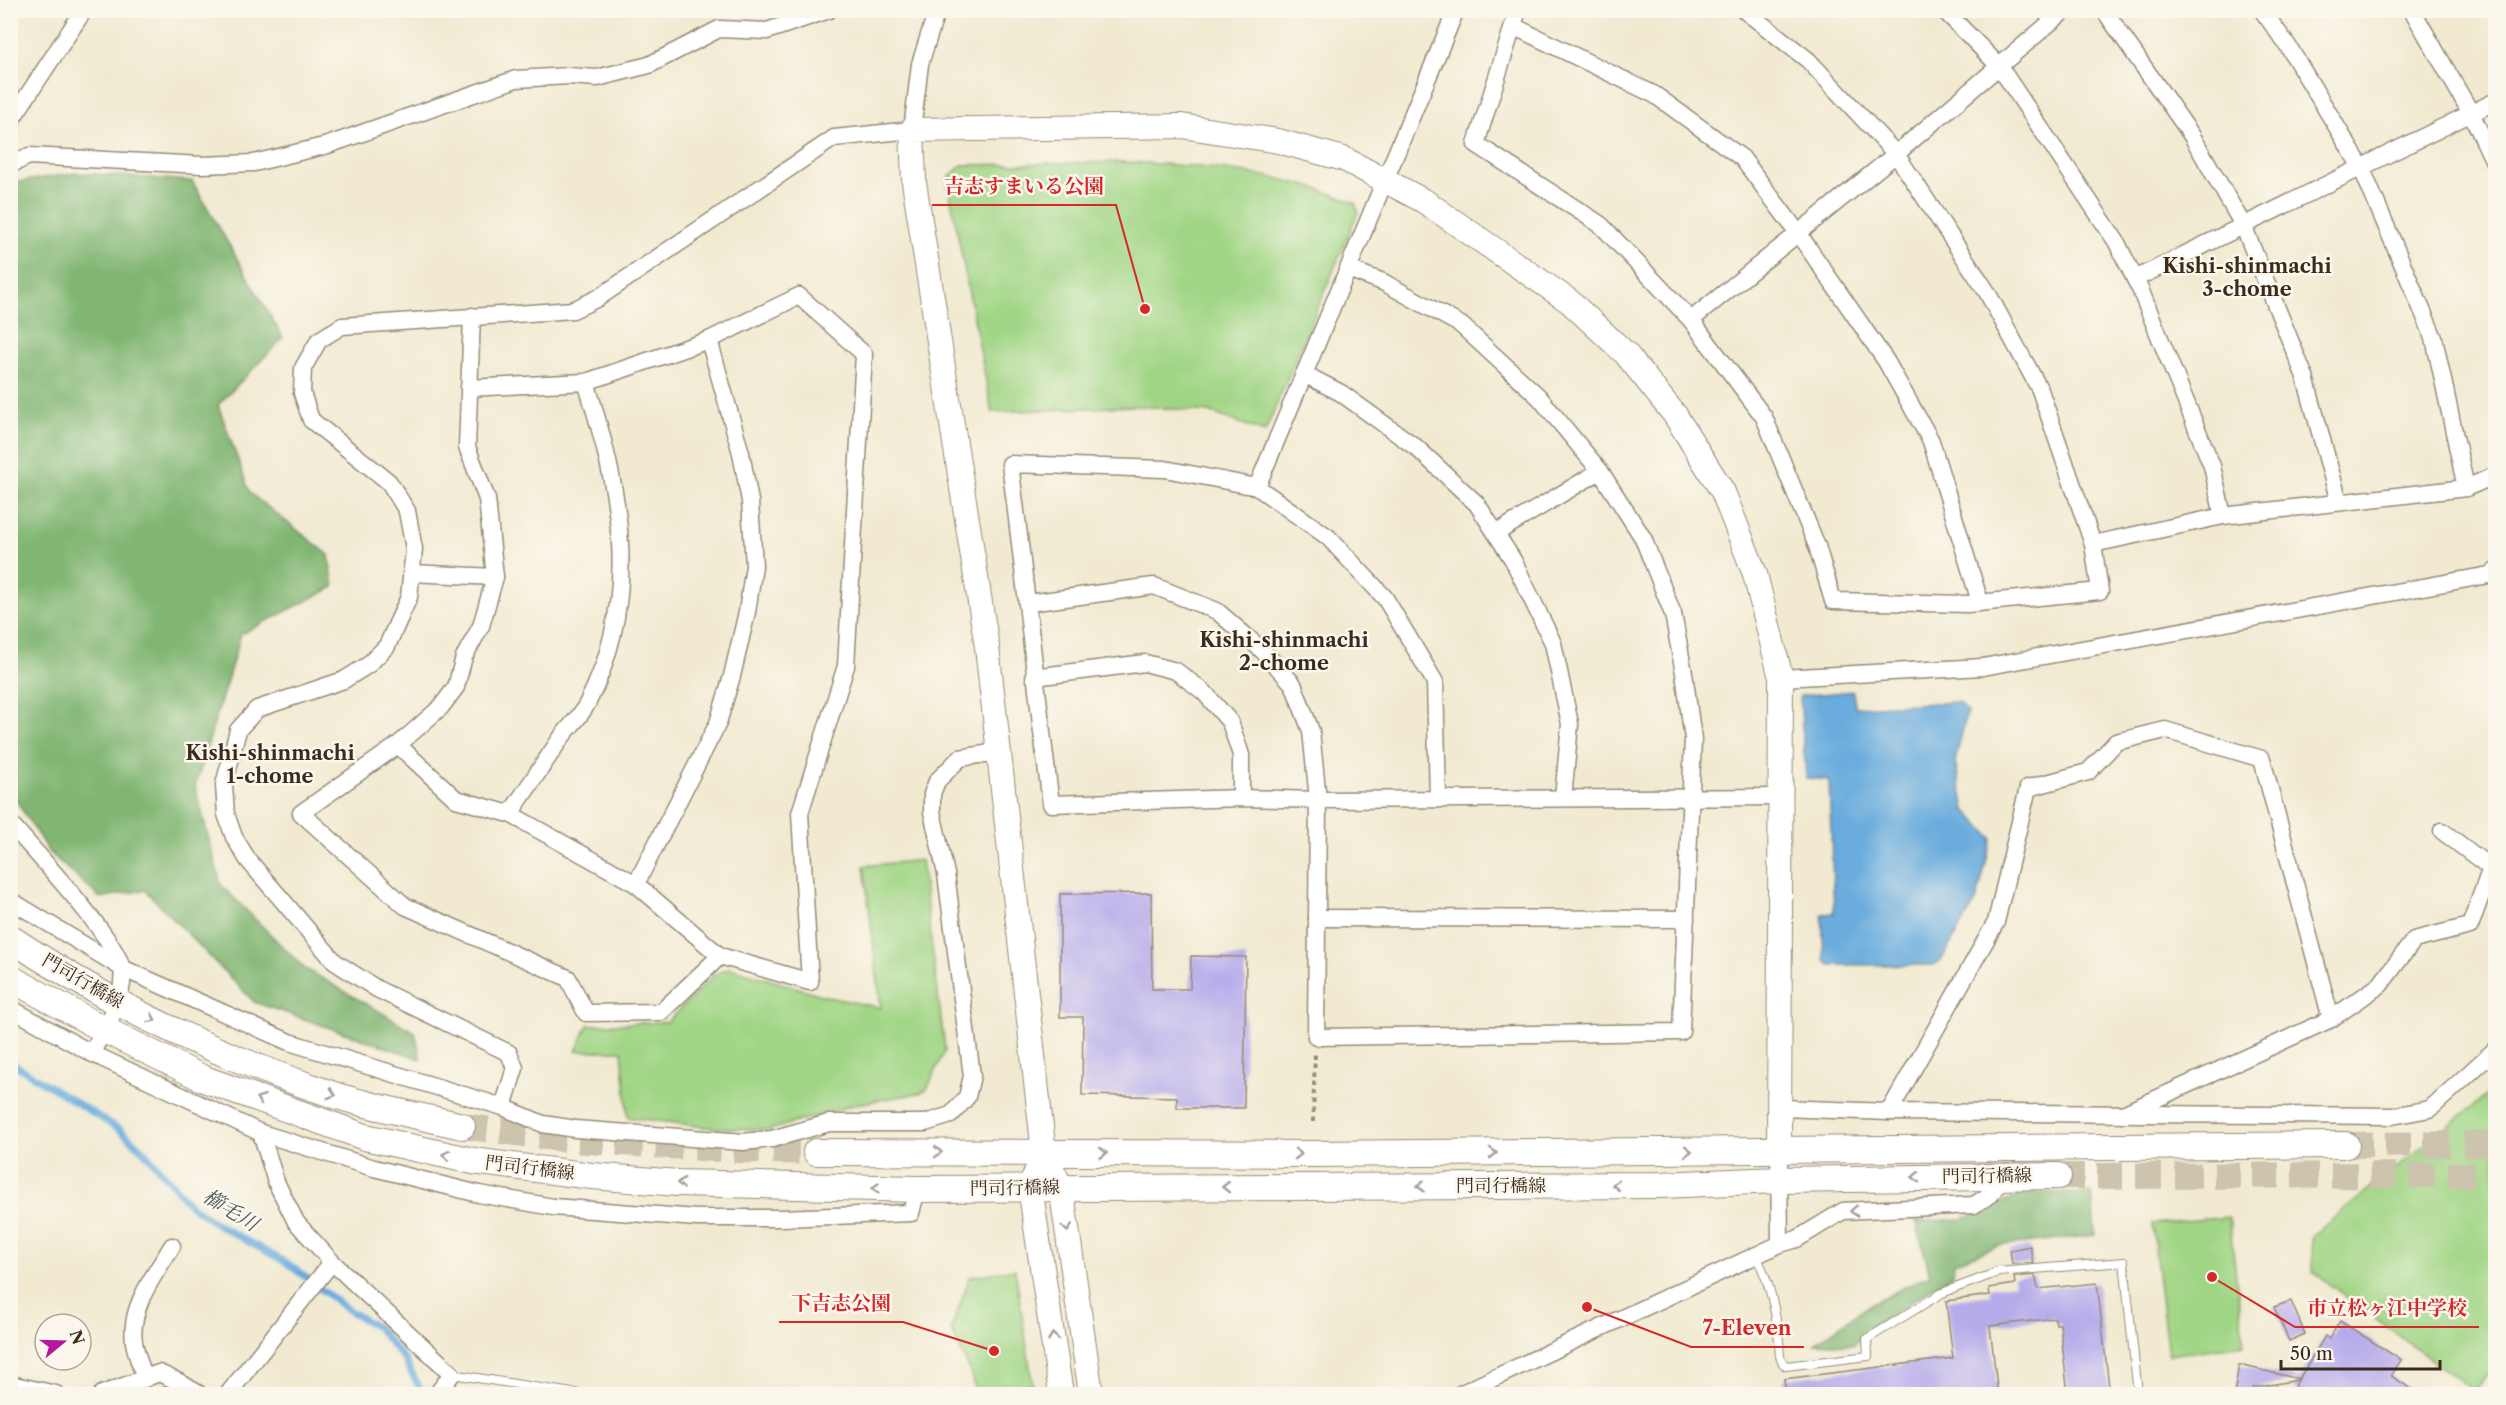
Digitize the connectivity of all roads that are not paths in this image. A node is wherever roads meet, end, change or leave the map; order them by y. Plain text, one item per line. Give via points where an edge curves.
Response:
1 (84, 10) edge
2 (830, 10) edge
3 (937, 10) edge
4 (1456, 10) edge
5 (1744, 10) edge
6 (1944, 10) edge
7 (2065, 10) edge
8 (2104, 10) edge
9 (2262, 10) edge
10 (2412, 10) edge
11 (1516, 18) edge
12 (1999, 66) junction
13 (2496, 100) edge
14 (2471, 113) junction
15 (10, 122) edge
16 (912, 130) junction
17 (1896, 154) junction
18 (10, 165) edge
19 (2496, 166) edge
20 (2361, 167) junction
21 (1385, 180) junction
22 (2242, 225) junction
23 (1798, 233) junction
24 (1348, 269) junction
25 (2135, 279) junction
26 (472, 316) junction
27 (1691, 320) junction
28 (709, 340) junction
29 (1304, 374) junction
30 (586, 382) junction
31 (469, 388) junction
32 (1600, 471) junction
33 (2496, 475) edge
34 (1257, 487) junction
35 (2466, 488) junction
36 (2339, 502) junction
37 (2223, 516) junction
38 (1496, 533) junction
39 (2093, 544) junction
40 (2496, 571) edge
41 (411, 573) junction
42 (495, 577) junction
43 (1980, 602) junction
44 (1028, 603) junction
45 (1034, 677) junction
46 (1781, 678) junction
47 (398, 745) junction
48 (997, 752) junction
49 (1782, 797) junction
50 (1241, 798) junction
51 (1438, 798) junction
52 (1563, 798) junction
53 (1690, 798) junction
54 (1318, 800) junction
55 (510, 814) junction
56 (10, 823) edge
57 (2442, 831) dead end
58 (2493, 868) edge
59 (636, 884) junction
60 (10, 900) edge
61 (1317, 918) junction
62 (1686, 919) junction
63 (10, 938) edge
64 (720, 956) junction
65 (122, 968) junction
66 (10, 978) edge
67 (118, 1003) junction
68 (10, 1008) edge
69 (2331, 1019) junction
70 (105, 1030) junction
71 (2496, 1049) edge
72 (91, 1053) junction
73 (503, 1107) junction
74 (1780, 1108) junction
75 (1889, 1112) junction
76 (2123, 1114) junction
77 (462, 1126) tunnel mouth
78 (261, 1133) junction
79 (2346, 1145) tunnel mouth
80 (1779, 1151) junction
81 (816, 1152) tunnel mouth
82 (1044, 1153) junction
83 (2004, 1175) junction
84 (2058, 1176) tunnel mouth
85 (1779, 1180) junction
86 (1030, 1187) junction
87 (1060, 1187) junction
88 (917, 1189) junction
89 (1780, 1244) junction
90 (172, 1246) dead end
91 (1756, 1256) junction
92 (332, 1262) junction
93 (452, 1374) junction
94 (145, 1379) junction
95 (10, 1384) edge
96 (1469, 1393) edge
97 (56, 1395) edge
98 (102, 1395) edge
99 (199, 1395) edge
100 (228, 1395) edge
101 (437, 1395) edge
102 (579, 1395) edge
103 (1061, 1395) edge
104 (1091, 1395) edge
105 (2138, 1395) edge

1 - 15 street
2 - 18 street via 767,31 719,29 649,65 597,78 516,78 328,145 254,163 202,165 29,156
3 - 16 street via 920,64
4 - 21 street
5 - 17 street via 1808,60
6 - 12 street
7 - 12 street
8 - 22 street via 2192,135
9 - 20 street
10 - 14 street
11 - 23 street via 1656,96 1742,158
11 - 27 street via 1476,144 1601,225
12 - 17 street
12 - 25 street via 2116,241
13 - 14 street
14 - 19 street
14 - 20 street
16 - 21 street via 1182,126 1278,141 1344,159
16 - 26 street via 834,138 598,298 573,310
16 - 48 street via 914,182 987,647
17 - 23 street
17 - 39 street via 1987,292 2040,390
20 - 22 street
20 - 35 street via 2434,338
21 - 24 street
21 - 46 street via 1424,201 1569,301 1626,354 1675,415 1723,492 1755,574
22 - 25 street
22 - 36 street via 2305,377
23 - 27 street
23 - 43 street via 1886,361 1931,441
24 - 29 street
24 - 32 street via 1383,282 1461,326 1539,397
25 - 37 street via 2212,466
26 - 31 street
26 - 41 street via 342,326 319,340 303,368 302,393 311,420 389,482 407,511 414,549
27 - 43 street via 1764,417 1817,546 1833,602
28 - 30 street
28 - 59 street via 741,453 750,501 754,566 747,612 718,723
28 - 64 street via 799,296 864,354 846,666 800,813 810,982
29 - 34 street
29 - 38 street via 1341,393 1417,448 1477,504
30 - 31 street
30 - 55 street via 605,442 621,531 621,596 588,703
31 - 42 street via 467,447 487,499
32 - 38 street
32 - 53 street via 1643,538 1672,614 1693,739
33 - 35 street
34 - 44 street via 1165,469 1010,464
34 - 51 street via 1328,537 1385,598 1435,682
35 - 36 street
36 - 37 street
37 - 39 street
38 - 52 street via 1553,643 1570,723
39 - 43 street via 2100,591
40 - 46 street via 1983,667
41 - 42 street
41 - 73 street via 409,597 387,646 368,665 344,680 257,709 238,730 224,785 226,814 248,860 335,962 377,989 509,1053 515,1068
42 - 47 street via 481,627 464,657 456,687 441,707
44 - 45 street
44 - 54 street via 1154,586 1217,610 1293,684 1311,732
45 - 50 street via 1145,663 1176,671 1204,692 1230,722 1241,756
45 - 50 street via 1051,804
46 - 49 street
47 - 55 street via 456,799
47 - 64 street via 301,813 405,906 568,978 586,1013 661,1012
48 - 73 street via 960,758 937,781 932,794 972,1076 967,1097 951,1115 925,1123 829,1123 772,1139 743,1142 576,1129 543,1124
48 - 82 street
49 - 53 street
49 - 74 street
50 - 54 street
51 - 52 street
51 - 54 street
52 - 53 street
53 - 62 street
54 - 61 street
55 - 59 street
56 - 65 street via 104,934
57 - 58 street
58 - 69 street via 2470,926 2414,940 2380,985
59 - 64 street
60 - 65 street
61 - 62 street
61 - 62 street via 1316,1037 1681,1032
63 - 67 main road, 門司行橋線
65 - 67 street
65 - 73 street via 289,1042
66 - 70 main road, 門司行橋線
67 - 70 street
67 -> 77 main road, 門司行橋線 via 215,1049 335,1095
68 - 72 street
69 - 75 street via 2262,759 2165,730 2116,742 2088,772 2028,788 1996,922
69 - 76 street
70 - 72 street
88 -> 70 main road, 門司行橋線 via 678,1183 473,1161 365,1137 204,1079
71 - 76 street via 2430,1109 2423,1111 2392,1116
72 - 78 street
74 - 75 street
74 - 80 street
75 - 76 street
78 - 88 street via 374,1168 479,1194 554,1207 697,1218 911,1213
78 - 92 street via 276,1182 296,1222
79 - 80 main road, 門司行橋線
82 -> 80 main road, 門司行橋線
80 - 85 street
81 -> 82 main road, 門司行橋線
82 - 86 street
82 - 87 street
83 - 84 main road, 門司行橋線
83 -> 85 main road, 門司行橋線
83 -> 89 street via 1991,1194 1974,1205 1843,1211 1797,1239
85 -> 87 main road, 門司行橋線 via 1660,1185
85 - 89 street
86 - 87 main road, 門司行橋線
86 - 88 main road, 門司行橋線
103 -> 86 street
87 -> 104 street
89 - 91 street
90 - 94 street via 140,1300 134,1320 134,1342
91 - 96 street
91 - 105 lane via 1775,1308 1780,1358 1786,1366 1868,1356 1867,1339 1942,1293 1998,1272 2124,1262
92 - 93 street
92 - 100 street
93 - 101 street
93 - 102 lane
94 - 98 street
94 - 99 street via 159,1374
95 - 97 street

